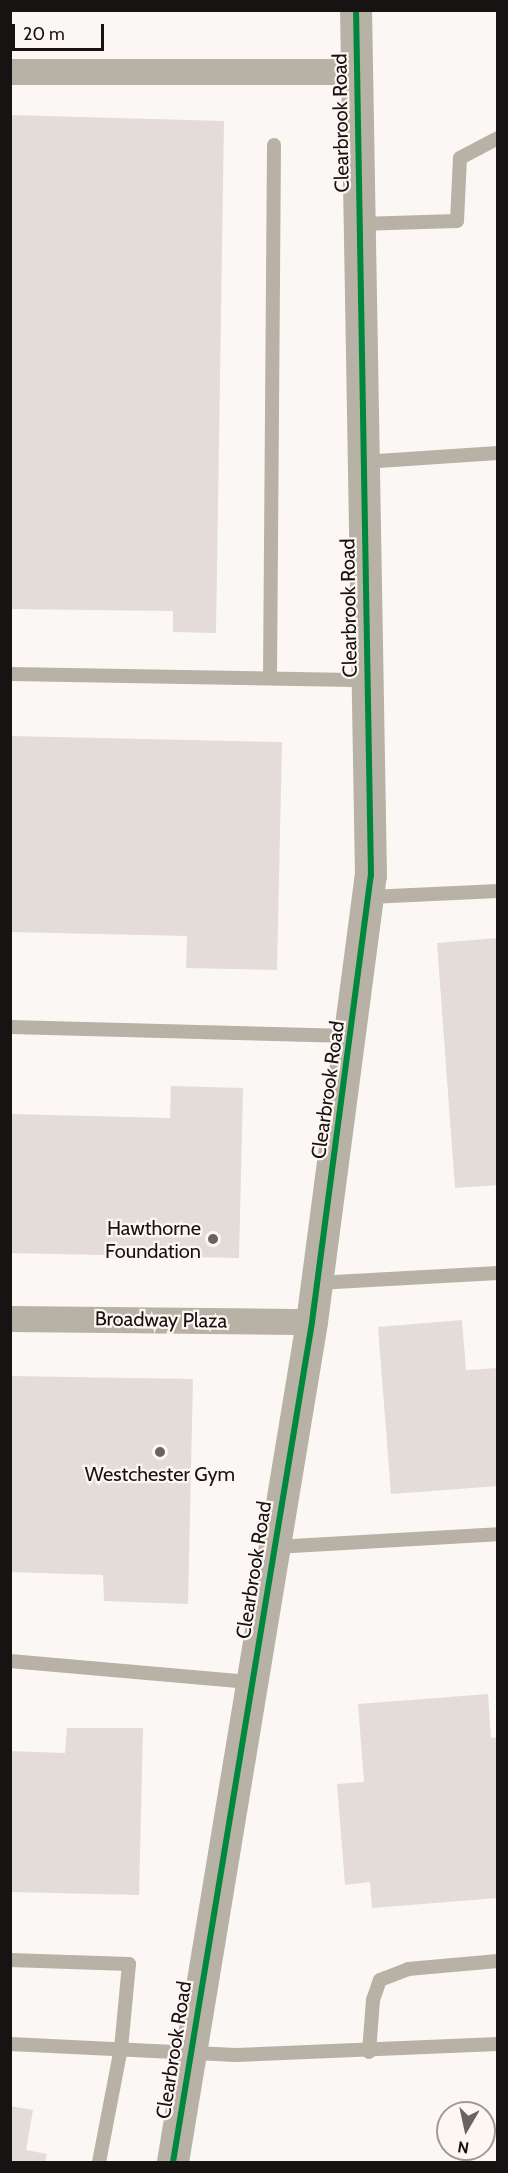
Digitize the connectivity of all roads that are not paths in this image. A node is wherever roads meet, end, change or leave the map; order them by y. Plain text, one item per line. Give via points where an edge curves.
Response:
1 (356, 10) edge
2 (10, 72) edge
3 (356, 72) junction
4 (498, 138) edge
5 (274, 145) dead end
6 (359, 224) junction
7 (498, 453) edge
8 (363, 462) junction
9 (10, 674) edge
10 (270, 678) junction
11 (367, 680) junction
12 (498, 891) edge
13 (369, 897) junction
14 (10, 1027) edge
15 (352, 1036) junction
16 (498, 1273) edge
17 (317, 1283) junction
18 (10, 1319) edge
19 (312, 1322) junction
20 (498, 1534) edge
21 (274, 1547) junction
22 (10, 1662) edge
23 (252, 1682) junction
24 (10, 1960) edge
25 (498, 1961) edge
26 (10, 2044) edge
27 (498, 2044) edge
28 (121, 2048) junction
29 (191, 2051) junction
30 (369, 2052) junction
31 (99, 2163) edge
32 (173, 2163) edge

1 - 3 street, Clearbrook Road
2 - 3 street
3 - 6 street, Clearbrook Road
4 - 6 lane via 489,139 460,158 458,221
5 - 10 lane
6 - 8 street, Clearbrook Road
7 - 8 lane
8 - 11 street, Clearbrook Road
9 - 10 lane
10 - 11 lane
11 - 13 street, Clearbrook Road
12 - 13 lane
13 - 15 street, Clearbrook Road
14 - 15 lane
15 - 17 street, Clearbrook Road
16 - 17 lane
17 - 19 street, Clearbrook Road
18 - 19 street, Broadway Plaza
19 - 21 street, Clearbrook Road
20 - 21 lane
21 - 23 street, Clearbrook Road
22 - 23 lane
23 - 29 street, Clearbrook Road
24 - 28 lane via 129,1964
25 - 30 lane via 408,1969 380,1980 373,2000
26 - 28 lane
27 - 30 lane
28 - 29 lane
28 - 31 lane
29 - 30 lane
29 - 32 street, Clearbrook Road

